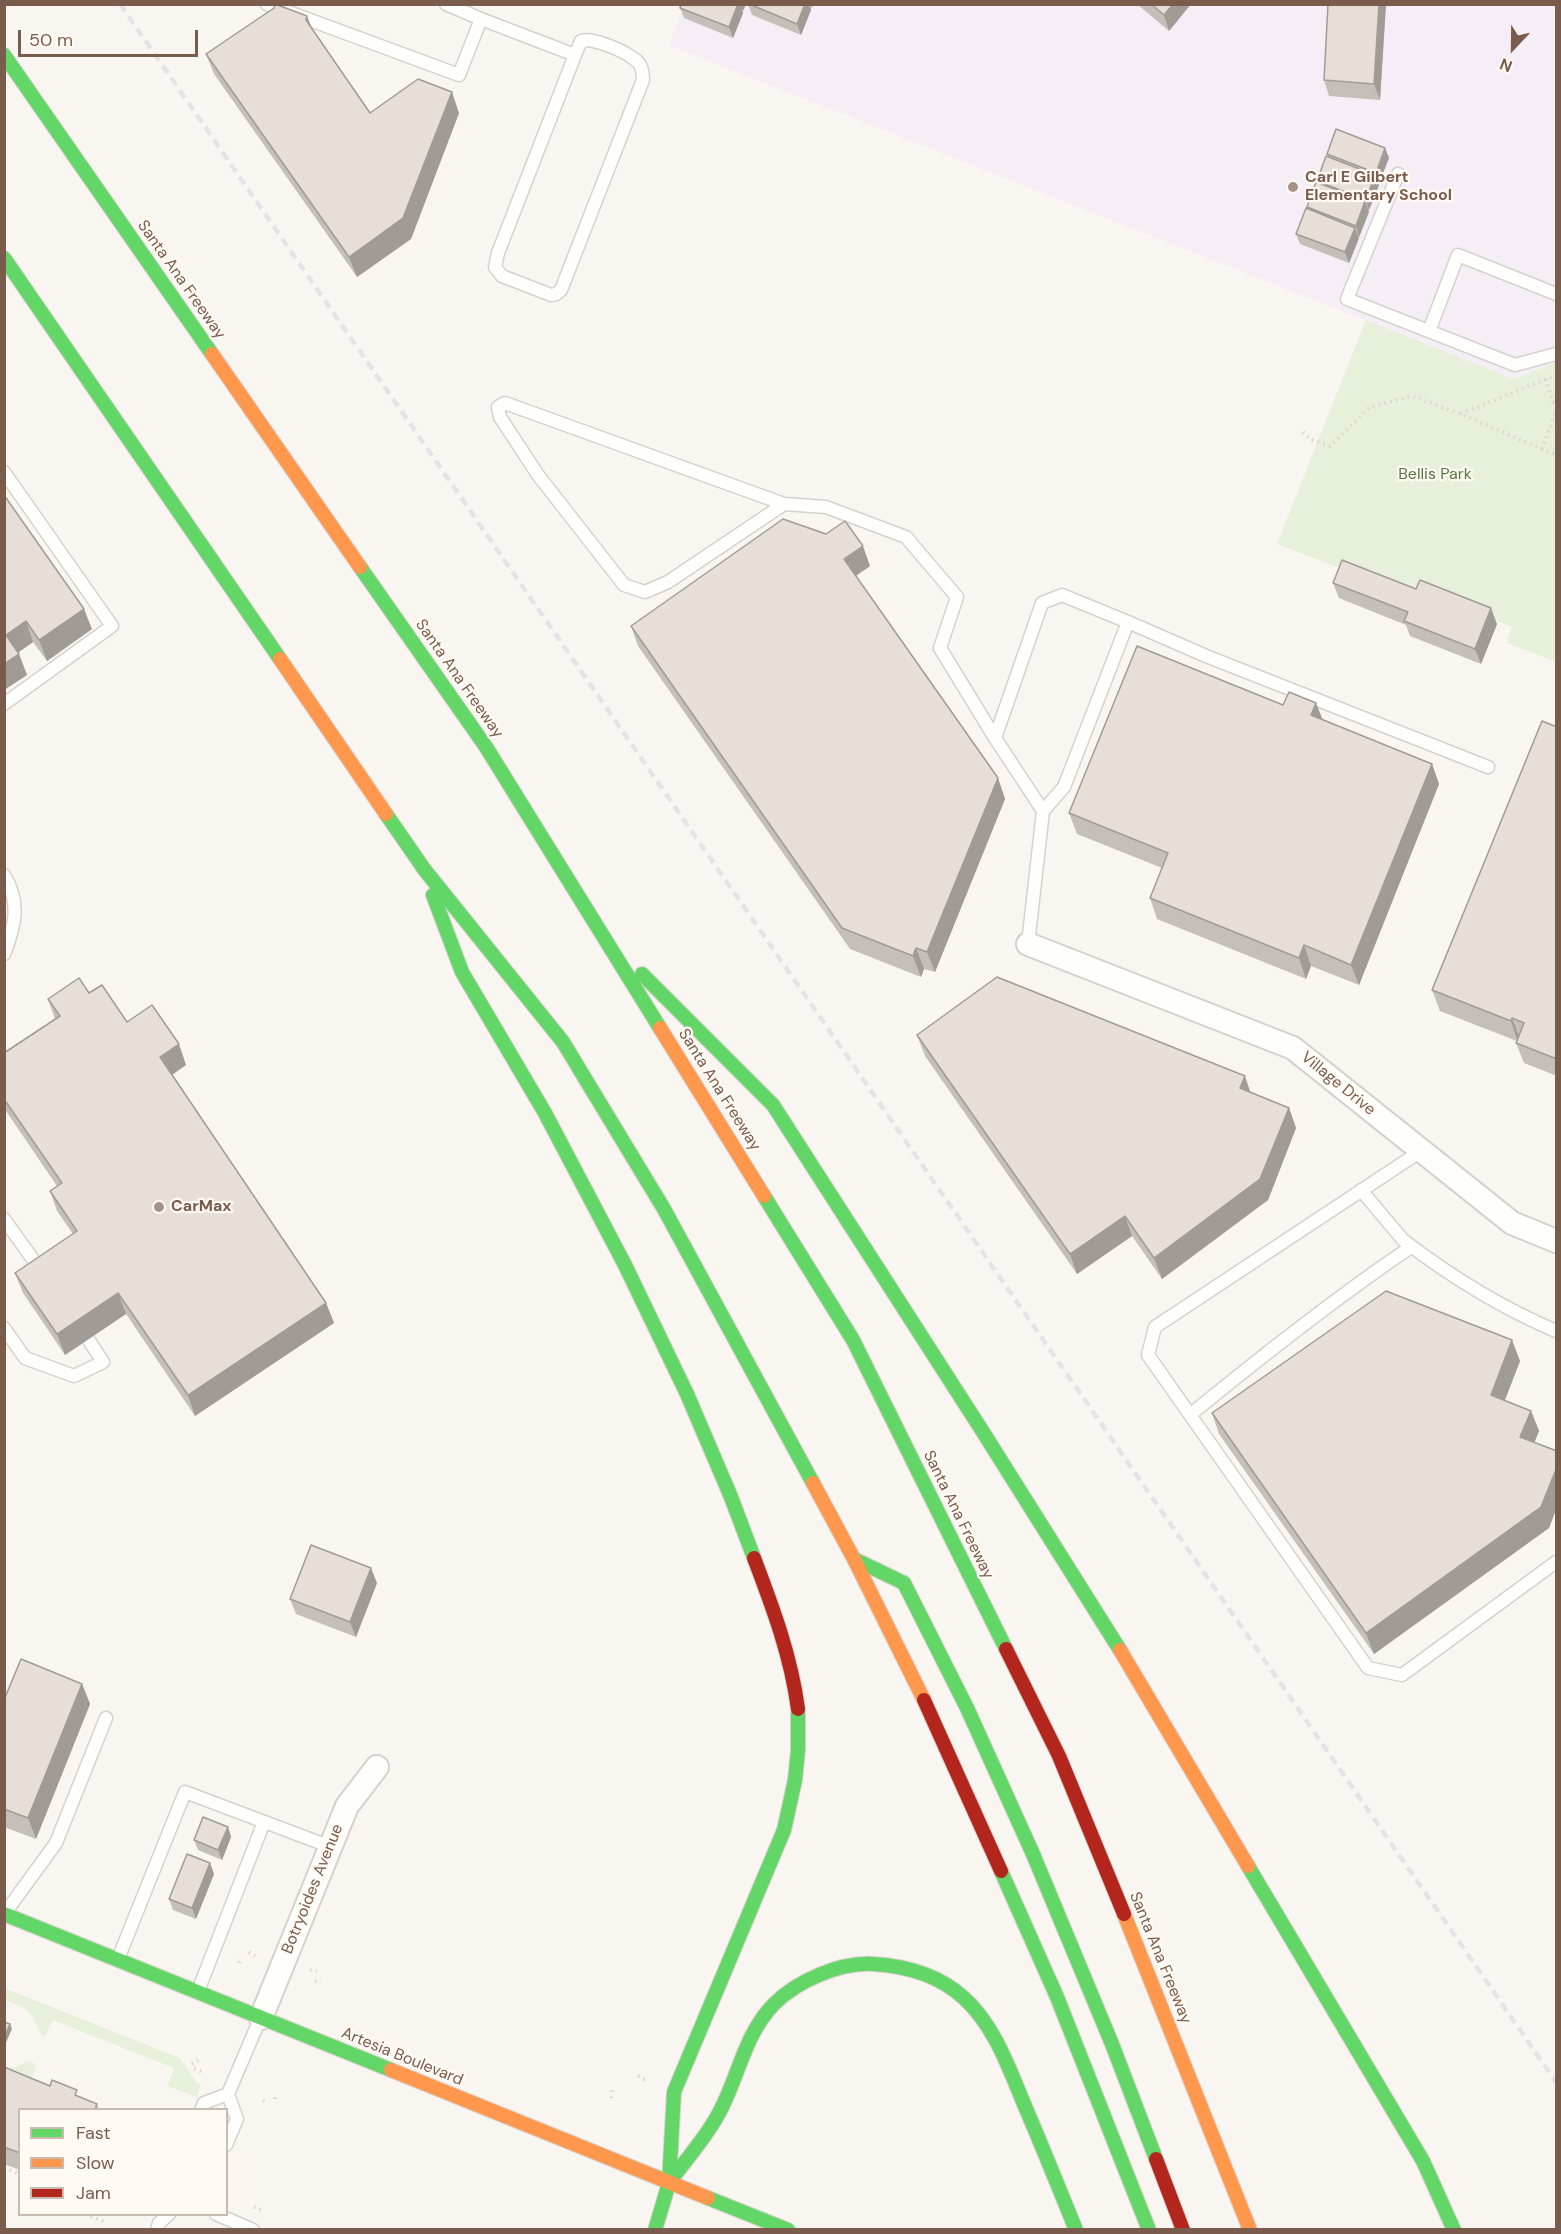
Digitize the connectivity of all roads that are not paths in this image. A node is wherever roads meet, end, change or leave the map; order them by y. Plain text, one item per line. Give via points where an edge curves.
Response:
1 (267, 4) edge
2 (446, 4) edge
3 (481, 19) junction
4 (4, 55) edge
5 (575, 55) junction
6 (1398, 174) dead end
7 (4, 258) edge
8 (1557, 294) edge
9 (1429, 331) junction
10 (1557, 354) edge
11 (4, 471) edge
12 (784, 504) junction
13 (1128, 622) junction
14 (4, 704) edge
15 (995, 738) junction
16 (1488, 767) dead end
17 (1043, 811) junction
18 (424, 869) junction
19 (4, 875) edge
20 (603, 934) junction
21 (1028, 944) joint
22 (4, 954) edge
23 (1421, 1151) junction
24 (1361, 1190) junction
25 (4, 1219) edge
26 (1557, 1241) edge
27 (1411, 1246) junction
28 (46, 1277) edge
29 (4, 1328) edge
30 (1557, 1331) edge
31 (88, 1339) edge
32 (1190, 1415) junction
33 (854, 1559) junction
34 (1557, 1562) edge
35 (106, 1718) dead end
36 (377, 1767) dead end
37 (264, 1822) junction
38 (331, 1847) junction
39 (4, 1914) edge
40 (117, 1960) junction
41 (197, 1992) junction
42 (261, 2018) junction
43 (228, 2094) junction
44 (202, 2108) edge
45 (228, 2140) edge
46 (669, 2183) junction
47 (167, 2216) edge
48 (221, 2216) edge
49 (157, 2229) edge
50 (251, 2229) edge
51 (655, 2229) edge
52 (788, 2229) edge
53 (1076, 2229) edge
54 (1149, 2229) edge
55 (1184, 2229) edge
56 (1250, 2229) edge
57 (1454, 2229) edge

1 - 3 lane via 459,75
2 - 3 lane
3 - 5 lane
4 - 20 main road, Santa Ana Freeway via 486,747
5 - 5 lane via 495,267 502,276 551,294 561,290 643,80 636,59 597,41 582,41
6 - 9 lane via 1347,299
7 - 18 main road
8 - 9 lane via 1458,255
9 - 10 lane via 1515,365
11 - 14 lane via 112,626
12 - 12 lane via 505,403 498,407 500,417 538,475 624,585 645,592 668,582
12 - 15 lane via 826,507 906,537 957,597 940,648
13 - 15 lane via 1062,595 1042,603
13 - 16 lane
13 - 17 lane via 1064,787
15 - 17 lane
17 - 21 lane
18 - 33 main road via 563,1042 664,1209
18 - 46 main road via 462,972 566,1154 687,1394 779,1623 794,1682 798,1750 784,1830 674,2092
19 - 22 lane via 16,908 14,931
20 - 56 main road, Santa Ana Freeway via 863,1361 1059,1756
20 - 57 main road via 773,1105 1110,1634 1423,2161
21 - 23 street, Village Drive via 1293,1048
23 - 24 lane
23 - 26 street, Village Drive via 1512,1223
24 - 27 lane
24 - 32 lane via 1155,1327 1148,1355
25 - 28 lane
27 - 30 lane via 1446,1272
27 - 32 lane via 1348,1289
29 - 31 lane via 25,1358 74,1376 103,1362
32 - 34 lane via 1368,1668 1402,1676
33 - 54 main road via 930,1712 1057,1997
33 - 55 main road via 904,1583 967,1708 1033,1854
35 - 39 lane via 56,1843
36 - 38 street, Botryoides Avenue via 347,1806
37 - 38 lane
37 - 40 lane via 184,1792
37 - 41 lane
38 - 42 street, Botryoides Avenue
39 - 40 main road, Artesia Boulevard
40 - 41 main road, Artesia Boulevard
41 - 42 main road, Artesia Boulevard
42 - 43 lane
42 - 46 main road, Artesia Boulevard
43 - 44 lane via 204,2103
43 - 45 lane via 237,2119
46 - 51 main road
46 - 52 main road, Artesia Boulevard
46 - 53 main road via 722,2108 748,2040 775,2003 806,1982 856,1964 882,1965 933,1976 975,2009 992,2034
47 - 49 lane
48 - 50 lane

